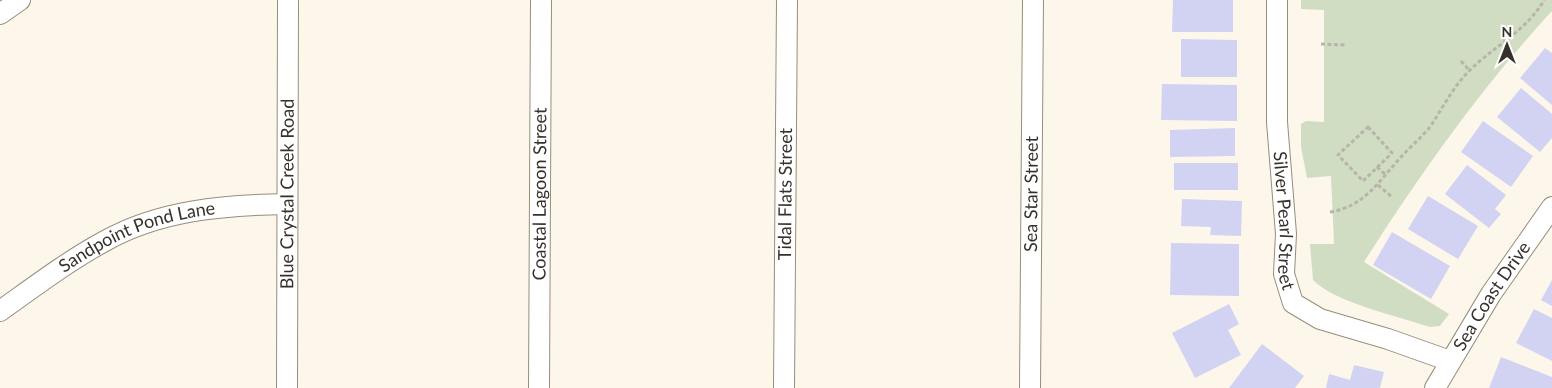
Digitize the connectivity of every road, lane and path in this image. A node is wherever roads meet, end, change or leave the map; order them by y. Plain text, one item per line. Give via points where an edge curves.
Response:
1 (20, 0) edge
2 (288, 0) edge
3 (540, 0) edge
4 (787, 0) edge
5 (1033, 0) edge
6 (1277, 0) edge
7 (1544, 0) edge
8 (0, 14) edge
9 (1321, 44) dead end
10 (1345, 45) dead end
11 (1461, 62) dead end
12 (1470, 70) junction
13 (1377, 167) junction
14 (1386, 175) junction
15 (1378, 185) junction
16 (1392, 197) dead end
17 (287, 204) junction
18 (1552, 207) edge
19 (1330, 212) dead end
20 (0, 311) edge
21 (1450, 361) junction
22 (287, 388) edge
23 (539, 388) edge
24 (784, 388) edge
25 (1030, 388) edge
26 (1435, 388) edge

1 - 8 street
2 - 17 street, Blue Crystal Creek Road
3 - 23 street, Coastal Lagoon Street
4 - 24 street, Tidal Flats Street
5 - 25 street, Sea Star Street
6 - 21 street, Silver Pearl Street via 1277,122 1286,234 1284,274 1293,304 1320,319
7 - 12 path via 1538,12 1521,30
9 - 10 path
11 - 12 path
12 - 14 path via 1429,128
13 - 13 path via 1392,153 1368,127 1338,155 1362,181
13 - 14 path
14 - 15 path
15 - 16 path
15 - 19 path via 1348,209
17 - 20 street, Sandpoint Pond Lane via 193,211 134,227 76,258
17 - 22 street, Blue Crystal Creek Road
18 - 21 street, Sea Coast Drive
21 - 26 street, Sea Coast Drive

